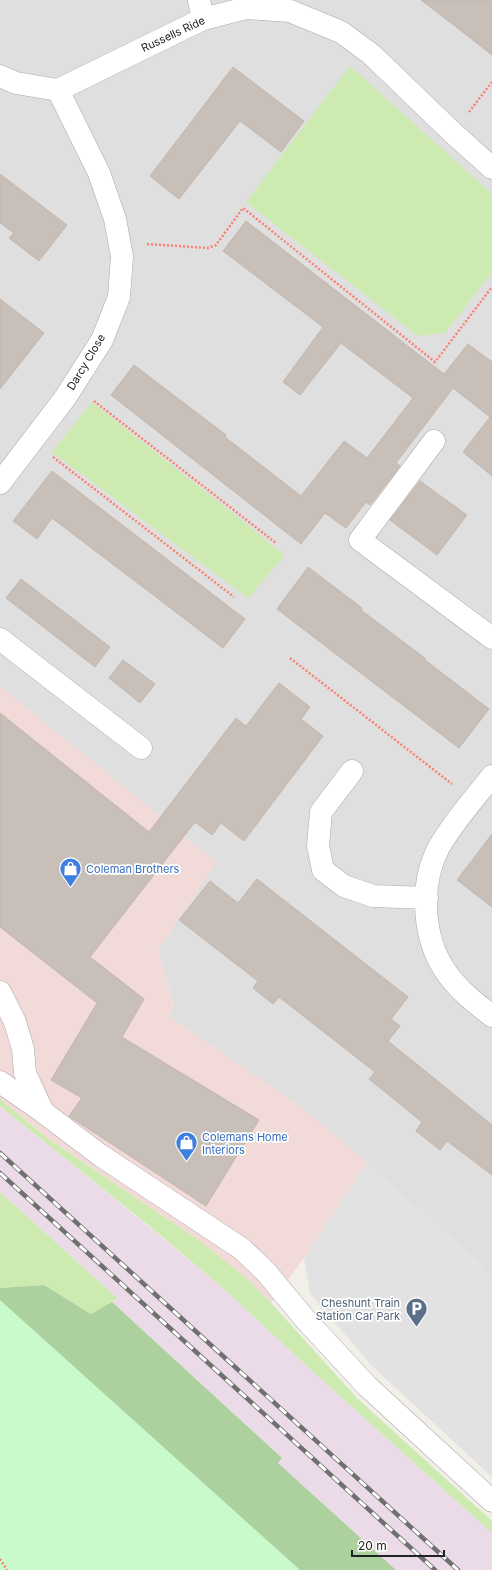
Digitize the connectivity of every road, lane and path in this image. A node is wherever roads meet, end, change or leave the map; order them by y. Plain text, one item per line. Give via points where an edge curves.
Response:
1 (201, 10) edge
2 (0, 76) edge
3 (492, 82) edge
4 (58, 90) junction
5 (453, 133) junction
6 (492, 168) edge
7 (120, 247) junction
8 (492, 287) edge
9 (73, 384) junction
10 (434, 440) dead end
11 (32, 441) junction
12 (0, 483) edge
13 (276, 543) dead end
14 (234, 597) dead end
15 (492, 638) edge
16 (0, 639) edge
17 (290, 658) dead end
18 (141, 748) dead end
19 (352, 771) dead end
20 (492, 776) edge
21 (473, 800) junction
22 (427, 898) junction
23 (0, 992) edge
24 (492, 1016) edge
25 (0, 1082) edge
26 (43, 1112) junction
27 (492, 1501) edge
28 (0, 1560) edge
29 (7, 1570) edge

1 - 4 street, Russells Ride
1 - 5 street, Russells Ride via 246,8 290,11 341,32 371,54
2 - 4 street via 16,83
3 - 5 path
4 - 7 street, Darcy Close via 99,173 115,219
5 - 6 street, Russells Ride
7 - 8 path via 149,244 208,248 216,245 243,208 435,362
7 - 9 street, Darcy Close via 122,256 119,297 102,340
9 - 11 street, Darcy Close
9 - 13 path
10 - 15 street via 360,540
11 - 12 street, Darcy Close
11 - 14 path
16 - 18 street
17 - 21 path
19 - 22 street via 321,812 318,846 323,870 344,886 373,896
20 - 21 street
21 - 22 street via 449,830 439,848 428,880
22 - 24 street via 430,935 444,970 458,987
23 - 26 street via 15,1022 23,1049 25,1073
25 - 26 street
26 - 27 street via 100,1155 242,1250 266,1272 367,1386
28 - 29 path

